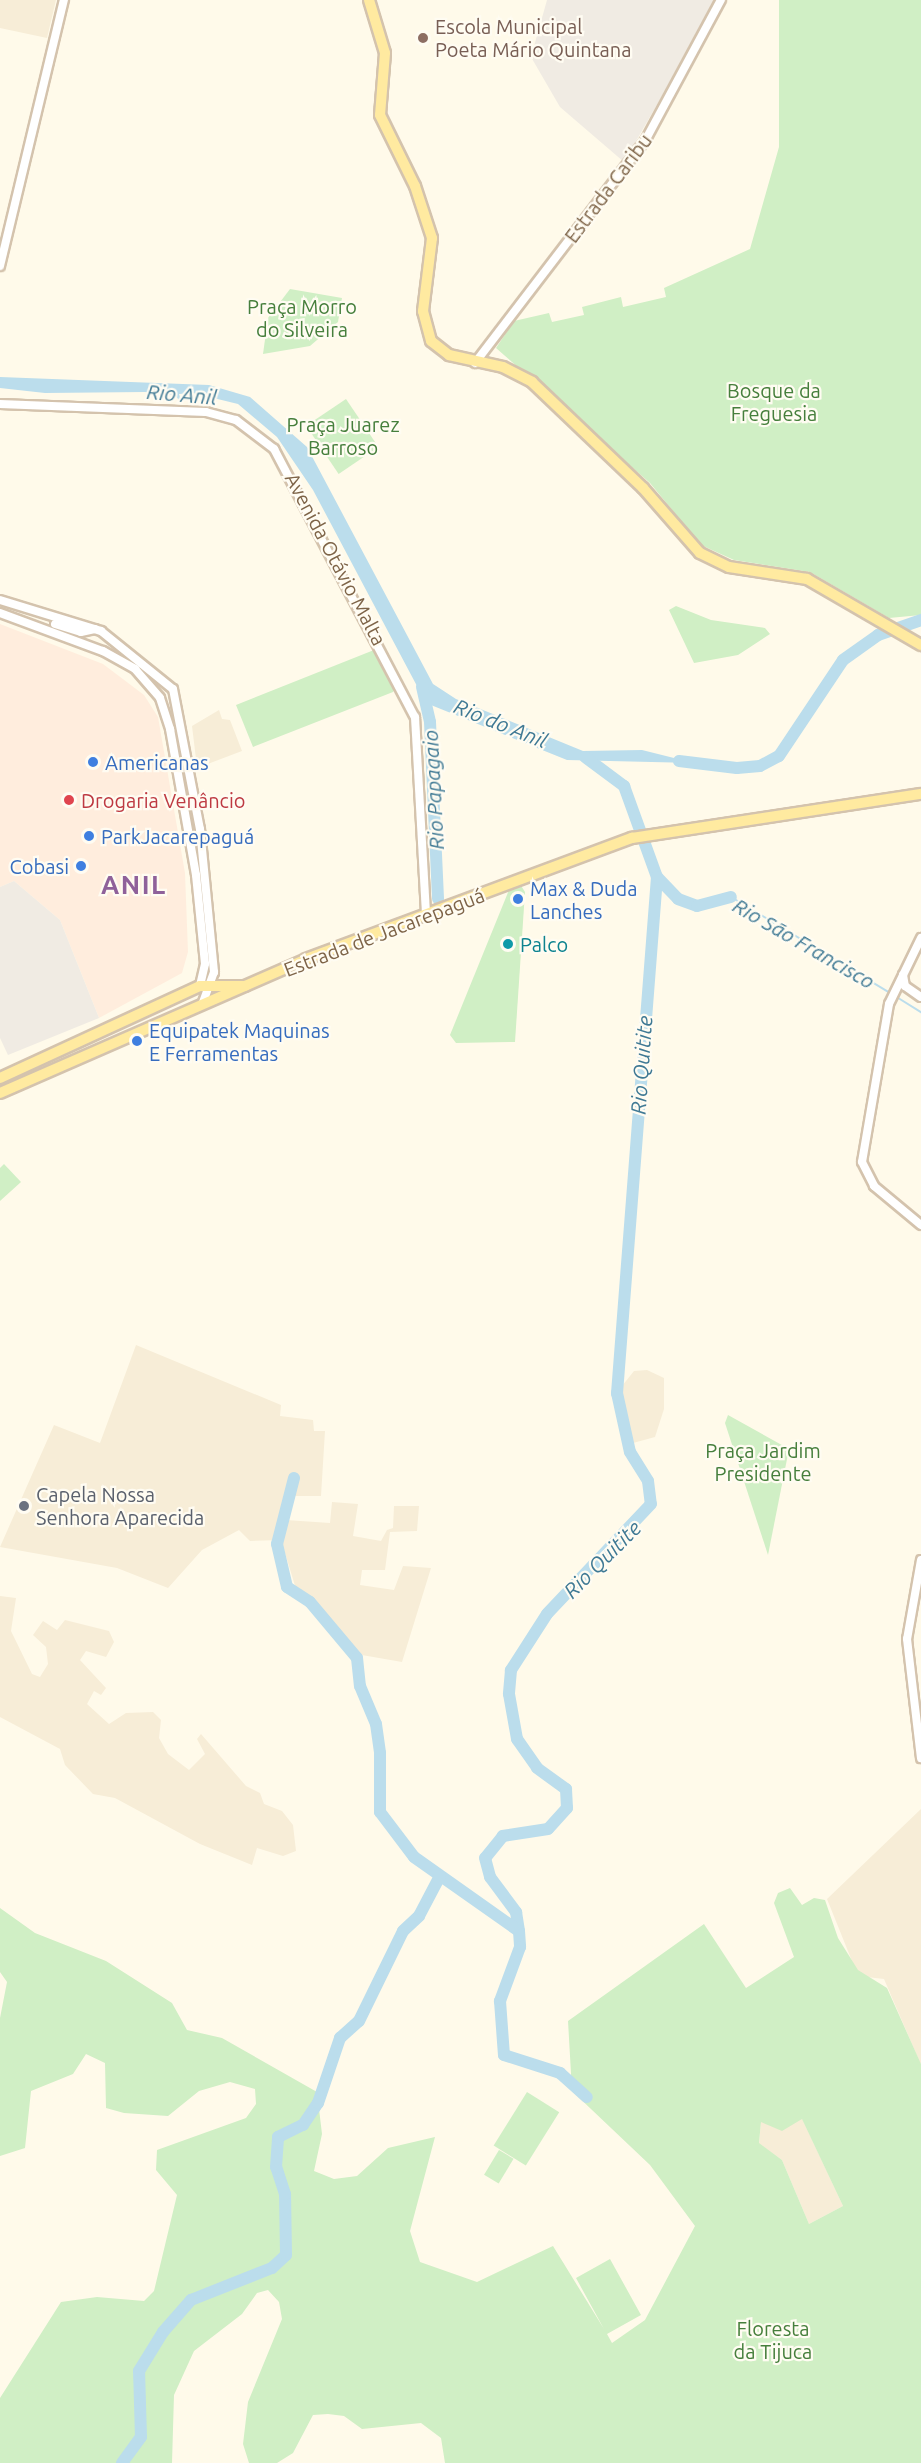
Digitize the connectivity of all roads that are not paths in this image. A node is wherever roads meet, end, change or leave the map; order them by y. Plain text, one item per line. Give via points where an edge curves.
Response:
1 (64, 0) edge
2 (369, 0) edge
3 (721, 0) edge
4 (0, 266) edge
5 (475, 363) junction
6 (0, 405) edge
7 (0, 600) edge
8 (0, 613) edge
9 (16, 617) junction
10 (95, 629) junction
11 (921, 645) edge
12 (917, 796) edge
13 (426, 916) junction
14 (921, 938) edge
15 (904, 972) junction
16 (213, 984) junction
17 (200, 986) junction
18 (245, 986) junction
19 (907, 989) junction
20 (893, 993) junction
21 (921, 997) edge
22 (201, 1005) junction
23 (0, 1078) edge
24 (0, 1093) edge
25 (921, 1225) edge
26 (921, 1560) edge
27 (921, 1758) edge

1 - 4 street
2 - 5 main road via 385,53 380,115 415,186 432,238 426,331 438,349
3 - 5 street, Estrada Caribu via 646,138
5 - 11 main road via 503,367 532,382 643,488 700,553 729,567 807,579
6 - 13 street, Avenida Otávio Malta via 206,412 236,420 274,449 415,717
7 - 10 street
8 - 9 street
9 - 10 street via 81,632
9 - 17 street via 70,634 135,669 160,698 170,729 196,875 206,964
10 - 16 street via 164,679 179,704 200,829
12 - 13 main road, Estrada de Jacarepaguá via 650,833
13 - 18 main road, Estrada de Jacarepaguá
14 - 15 street
15 - 19 street
15 - 20 street
16 - 17 main road, Estrada de Jacarepaguá
16 - 18 main road, Estrada de Jacarepaguá
16 - 22 street
17 - 23 main road, Estrada de Jacarepaguá
18 - 22 main road, Estrada de Jacarepaguá
19 - 20 street
19 - 21 street
20 - 25 street via 862,1162 873,1186
22 - 24 main road, Estrada de Jacarepaguá
26 - 27 street via 907,1639

